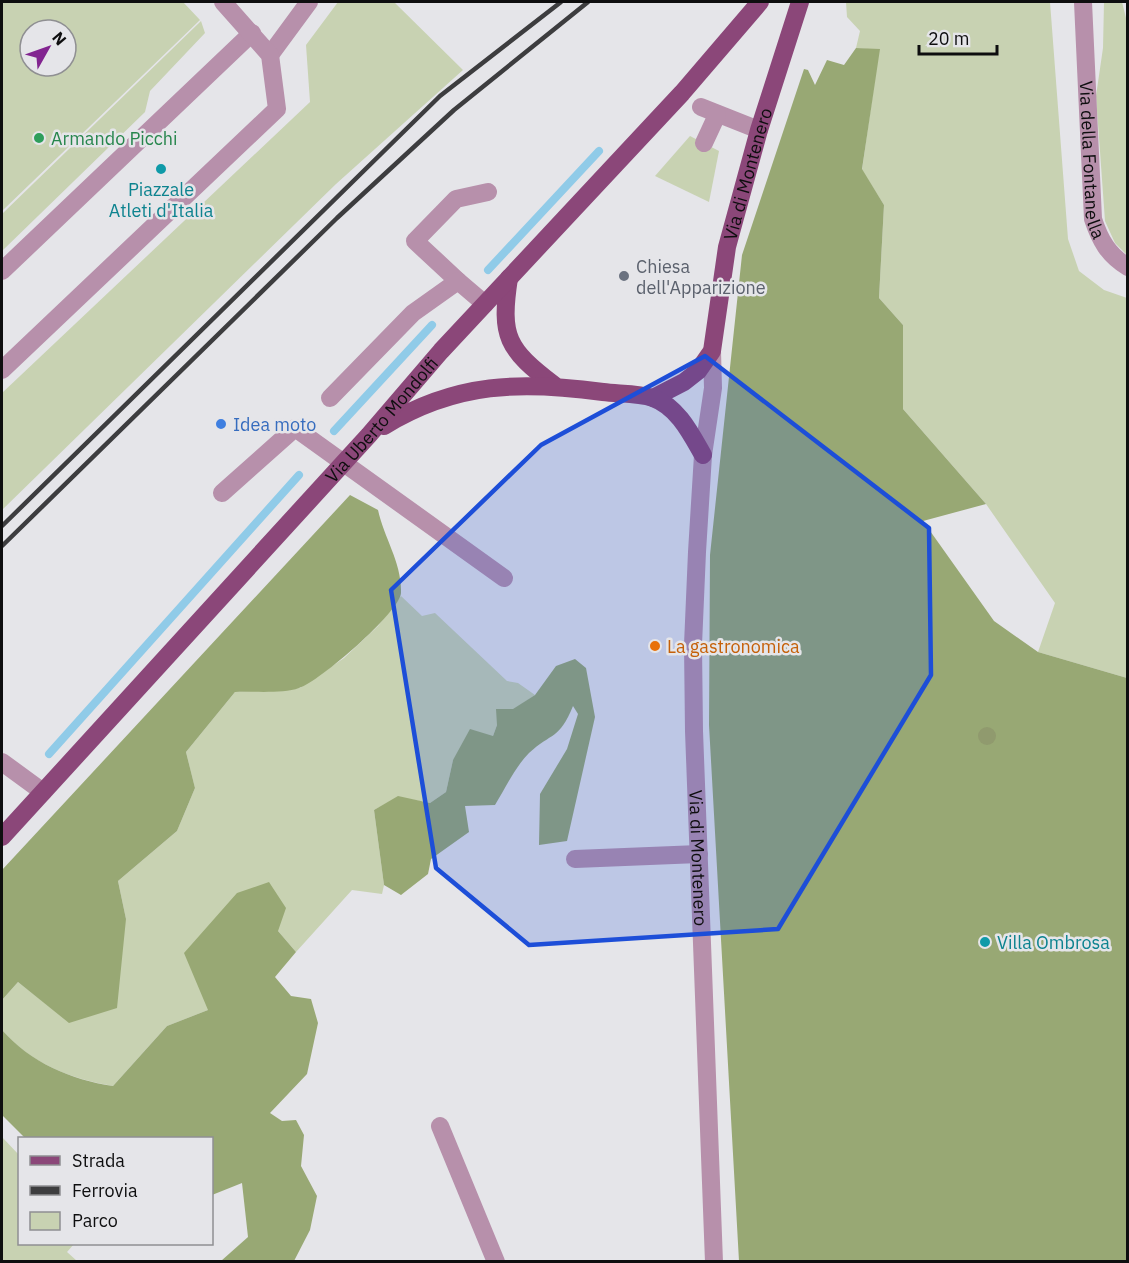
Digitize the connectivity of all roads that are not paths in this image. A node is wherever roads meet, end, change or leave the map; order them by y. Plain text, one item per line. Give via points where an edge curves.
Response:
1 (223, 2) edge
2 (309, 2) edge
3 (760, 2) edge
4 (800, 2) edge
5 (1083, 2) edge
6 (252, 33) junction
7 (270, 55) junction
8 (759, 130) junction
9 (704, 143) dead end
10 (488, 192) dead end
11 (1128, 267) edge
12 (2, 271) edge
13 (509, 278) junction
14 (458, 281) junction
15 (485, 304) junction
16 (712, 351) junction
17 (2, 370) edge
18 (554, 385) junction
19 (330, 398) dead end
20 (653, 398) junction
21 (369, 435) junction
22 (703, 455) junction
23 (343, 462) junction
24 (222, 493) dead end
25 (504, 578) dead end
26 (8, 759) edge
27 (43, 792) junction
28 (2, 837) edge
29 (699, 854) junction
30 (575, 860) dead end
31 (440, 1126) dead end
32 (496, 1262) edge
33 (714, 1262) edge

1 - 6 street
2 - 7 street
3 - 13 main road, Via Uberto Mondolfi via 682,93
4 - 8 main road, Via di Montenero
5 - 11 street, Via della Fontanella via 1093,219 1104,246 1114,259
6 - 7 street
6 - 12 street
7 - 17 street via 277,109
8 - 9 street via 709,111
8 - 16 main road, Via di Montenero via 727,247
10 - 14 street via 456,199 415,241
13 - 15 main road, Via Uberto Mondolfi
13 - 18 main road via 504,309 509,339 517,354
14 - 15 street
14 - 19 street via 413,313
15 - 21 main road, Via Uberto Mondolfi
16 - 20 main road, Via di Montenero via 698,371
16 - 22 street, Via di Montenero via 713,388
18 - 20 main road
18 - 21 main road via 490,387 450,394
20 - 22 main road via 676,414
21 - 23 main road, Via Uberto Mondolfi
22 - 29 street, Via di Montenero via 693,645
23 - 24 street via 295,428
23 - 25 street
23 - 27 main road, Via Uberto Mondolfi
26 - 27 street
27 - 28 main road, Via Uberto Mondolfi
29 - 30 street
29 - 33 street, Via di Montenero
31 - 32 street

